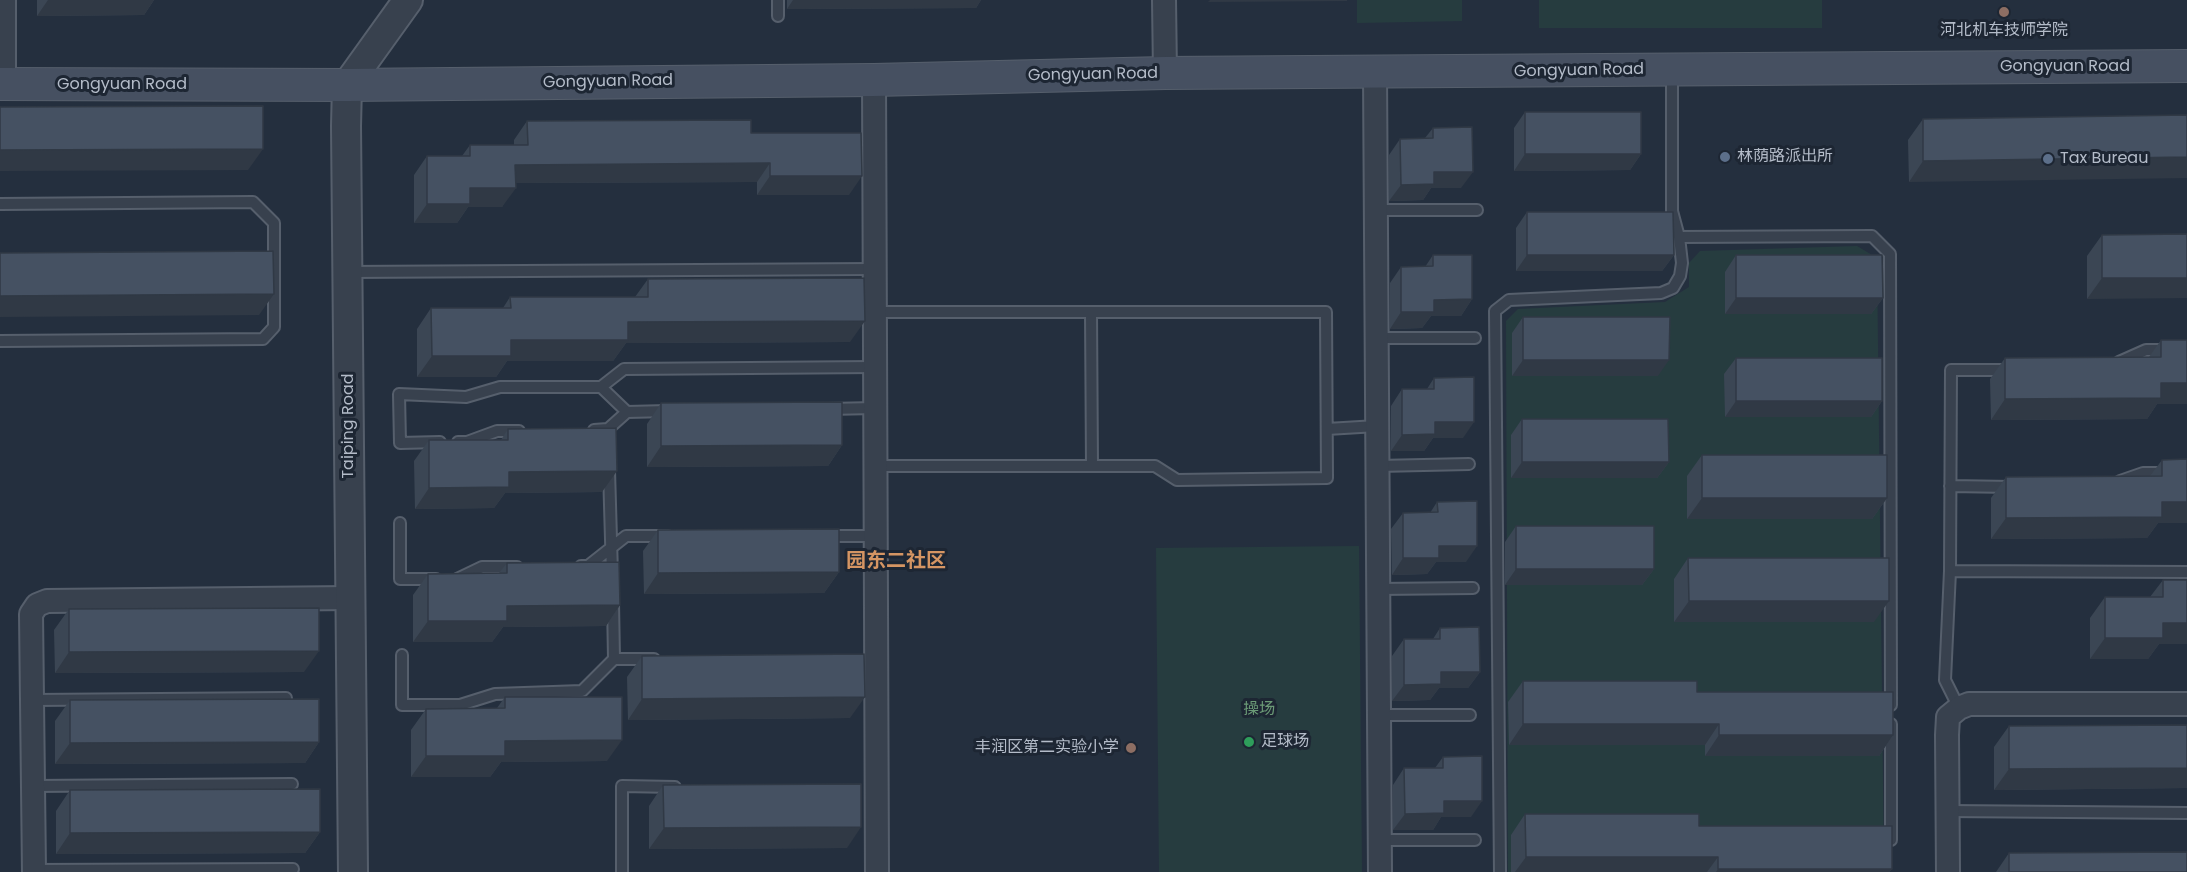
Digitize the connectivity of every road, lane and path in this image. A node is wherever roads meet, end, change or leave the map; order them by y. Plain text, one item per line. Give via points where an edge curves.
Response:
1 (4, 0) edge
2 (408, 0) edge
3 (778, 0) edge
4 (1164, 0) edge
5 (778, 16) dead end
6 (2187, 66) edge
7 (1672, 70) junction
8 (1165, 73) junction
9 (1375, 73) junction
10 (874, 80) junction
11 (2, 84) edge
12 (347, 85) junction
13 (0, 204) edge
14 (1376, 210) junction
15 (1477, 210) dead end
16 (1679, 237) junction
17 (875, 269) junction
18 (347, 272) junction
19 (875, 312) junction
20 (1091, 312) junction
21 (1377, 338) junction
22 (1475, 338) dead end
23 (0, 341) edge
24 (2187, 350) edge
25 (875, 367) junction
26 (2103, 369) edge
27 (2021, 370) edge
28 (601, 387) junction
29 (875, 408) junction
30 (816, 409) edge
31 (675, 411) edge
32 (627, 412) junction
33 (1377, 426) junction
34 (608, 429) junction
35 (1327, 429) junction
36 (585, 430) edge
37 (530, 431) edge
38 (608, 441) edge
39 (608, 453) edge
40 (1469, 464) dead end
41 (876, 466) junction
42 (1092, 466) junction
43 (1378, 466) junction
44 (2187, 473) edge
45 (1950, 486) junction
46 (2022, 487) edge
47 (2105, 487) edge
48 (400, 523) dead end
49 (674, 536) edge
50 (816, 536) edge
51 (876, 536) junction
52 (612, 548) junction
53 (529, 567) edge
54 (564, 567) edge
55 (1950, 571) junction
56 (2187, 572) edge
57 (1473, 588) dead end
58 (1378, 589) junction
59 (350, 598) junction
60 (402, 655) dead end
61 (614, 659) junction
62 (661, 659) edge
63 (286, 698) edge
64 (34, 700) junction
65 (2187, 704) edge
66 (1959, 708) junction
67 (1470, 714) dead end
68 (1379, 715) junction
69 (292, 784) dead end
70 (34, 786) junction
71 (691, 787) edge
72 (1947, 811) junction
73 (2187, 813) edge
74 (1380, 840) junction
75 (1475, 840) dead end
76 (1891, 848) edge
77 (293, 869) dead end
78 (34, 871) edge
79 (353, 872) edge
80 (622, 872) edge
81 (876, 872) edge
82 (1380, 872) edge
83 (1500, 872) edge
84 (1948, 872) edge

1 - 11 street
2 - 12 street
3 - 5 lane
4 - 8 street
6 - 7 main road, Gongyuan Road
7 - 9 main road, Gongyuan Road
7 - 16 lane via 1672,211
8 - 9 main road, Gongyuan Road
8 - 10 main road, Gongyuan Road
9 - 14 street
10 - 12 main road, Gongyuan Road
10 - 17 street
11 - 12 main road, Gongyuan Road
12 - 18 street, Taiping Road
13 - 23 lane via 253,202 273,223 274,327 263,339
14 - 15 lane
14 - 21 street
16 - 76 lane via 1872,236 1890,254
16 - 83 lane via 1682,263 1673,288 1660,293 1509,300 1495,311
17 - 18 lane
17 - 19 street
18 - 59 street, Taiping Road
19 - 20 lane
19 - 25 street
20 - 35 lane via 1326,312
20 - 42 lane
21 - 22 lane
21 - 33 street
24 - 26 lane via 2146,350
25 - 28 lane via 624,369
25 - 29 street
27 - 45 lane via 1951,370
28 - 32 lane
28 - 37 lane via 500,387 466,397 399,394 400,443 467,441 497,431
29 - 30 lane
29 - 41 street
31 - 32 lane
32 - 34 lane
33 - 35 lane
33 - 43 street
34 - 36 lane
34 - 38 lane
35 - 42 lane via 1327,478 1177,480 1155,466
39 - 52 lane
40 - 43 lane
41 - 42 lane
41 - 51 street
43 - 58 street
44 - 47 lane via 2143,473
45 - 46 lane
45 - 55 lane
48 - 53 lane via 400,579 458,579 482,567
49 - 52 lane via 626,536
50 - 51 lane
51 - 81 street via 870,660
52 - 54 lane via 588,566
52 - 61 lane
55 - 56 lane
55 - 66 lane via 1945,680
57 - 58 lane
58 - 68 street
59 - 64 street via 47,601 37,605 31,614
59 - 79 street, Taiping Road
60 - 61 lane via 402,705 460,705 495,694 582,691
61 - 62 lane
63 - 64 lane
64 - 70 street
65 - 66 street via 1969,704
66 - 72 street via 1948,717
67 - 68 lane
68 - 74 street
69 - 70 lane
70 - 78 street
71 - 80 lane via 622,786
72 - 73 lane
72 - 84 street
74 - 75 lane
74 - 82 street
77 - 78 lane

